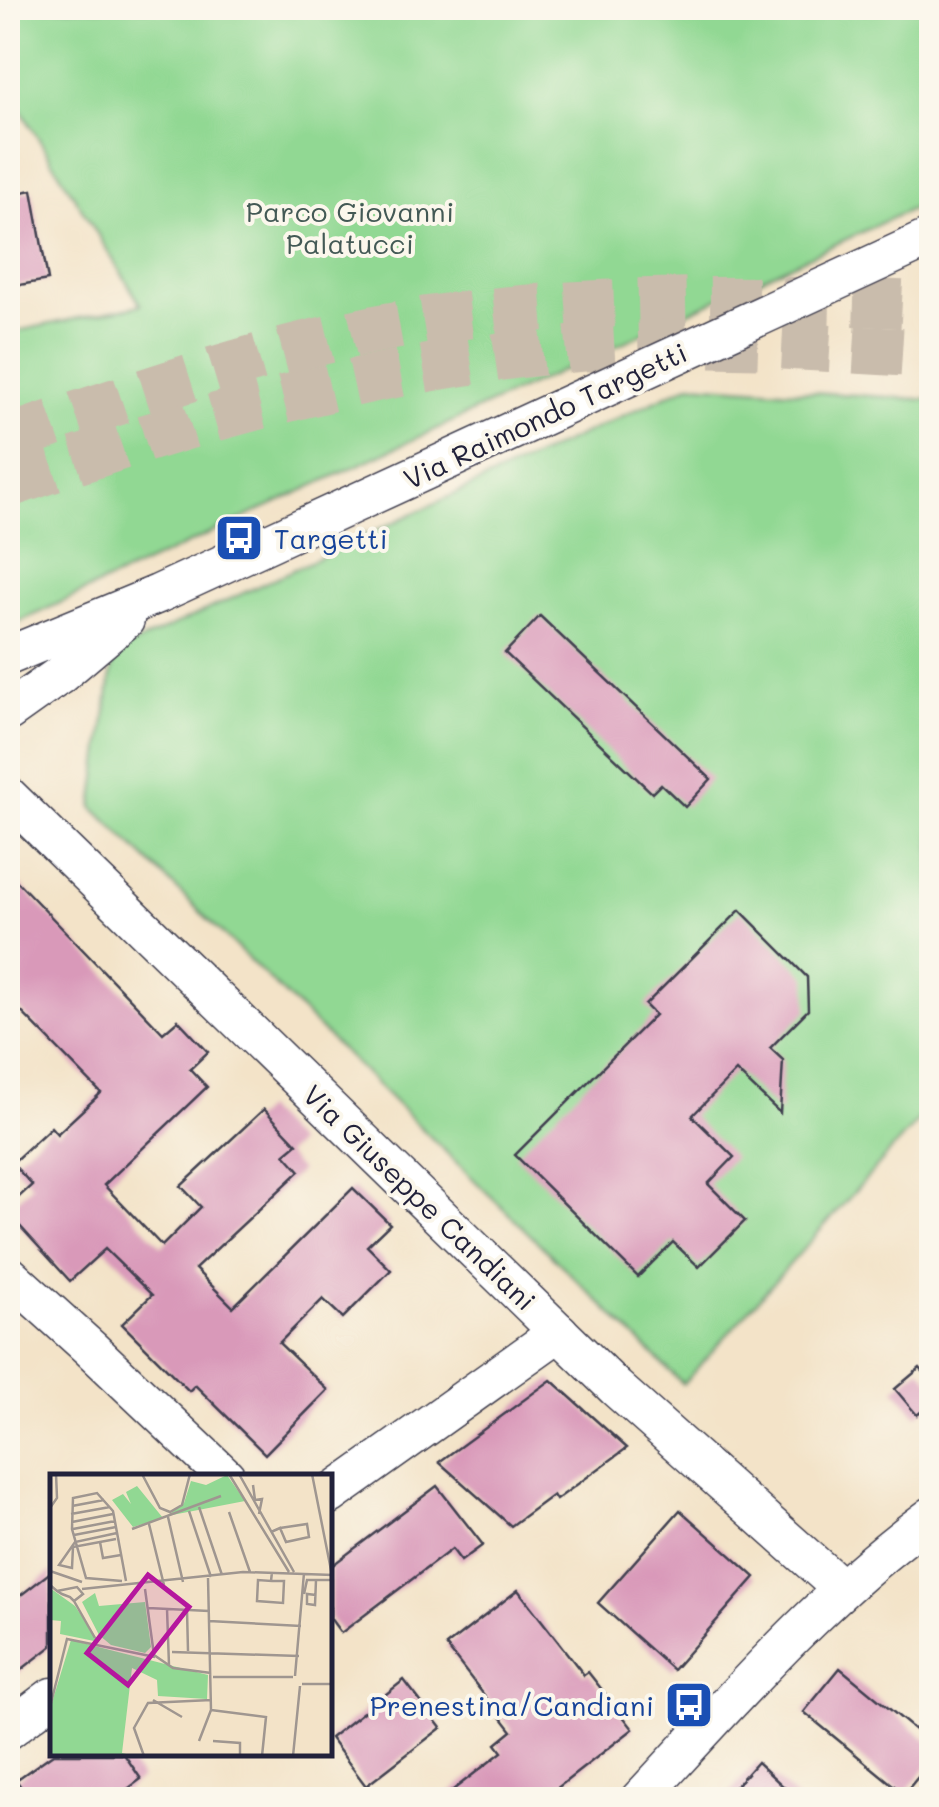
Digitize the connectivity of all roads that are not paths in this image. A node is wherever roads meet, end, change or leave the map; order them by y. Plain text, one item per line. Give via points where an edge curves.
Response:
1 (932, 237) edge
2 (158, 594) junction
3 (12, 654) edge
4 (48, 683) junction
5 (8, 712) edge
6 (8, 796) edge
7 (8, 1274) edge
8 (559, 1332) junction
9 (223, 1474) edge
10 (332, 1494) edge
11 (932, 1516) edge
12 (841, 1588) junction
13 (50, 1698) edge
14 (8, 1730) edge
15 (640, 1800) edge

1 - 2 street, Via Raimondo Targetti
2 - 3 street, Via Raimondo Targetti
2 - 4 street, Via Raimondo Targetti
3 - 4 street via 37,666
4 - 5 street, Via Raimondo Targetti
6 - 8 street, Via Giuseppe Candiani
7 - 9 street
8 - 10 street
8 - 12 street, Via Giuseppe Candiani
11 - 12 street
12 - 15 street
13 - 14 street

